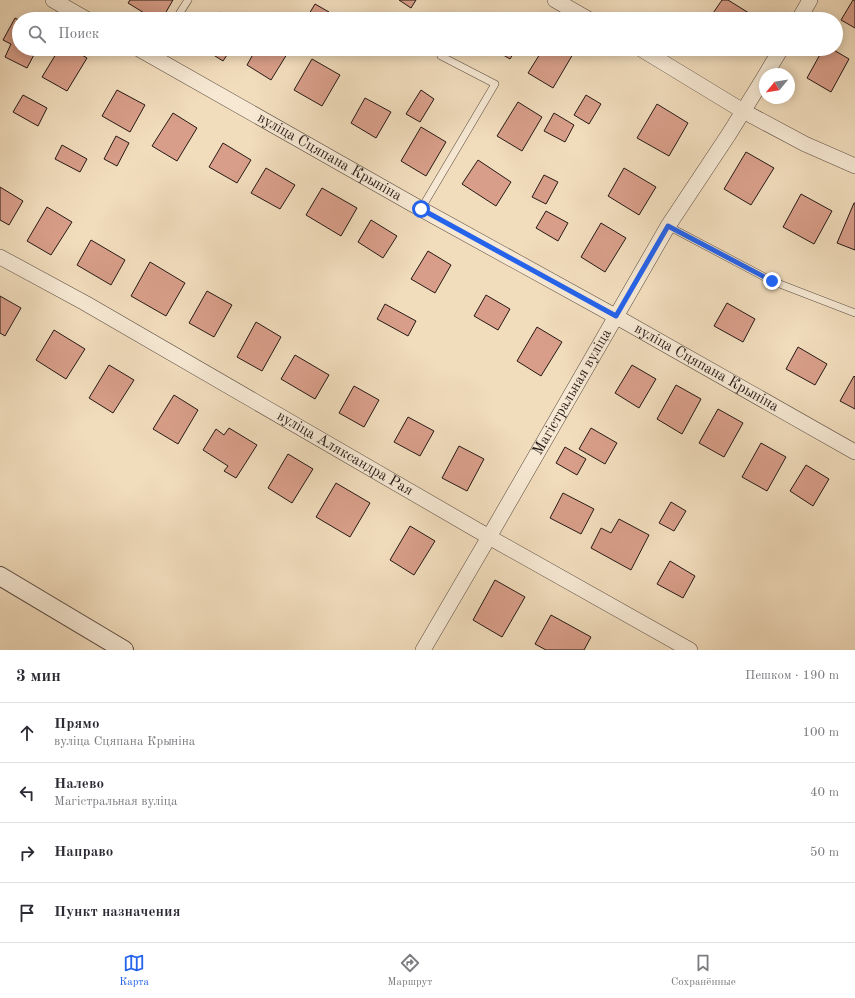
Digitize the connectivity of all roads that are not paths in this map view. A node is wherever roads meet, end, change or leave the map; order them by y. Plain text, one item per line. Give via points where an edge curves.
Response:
1 (53, 0) edge
2 (188, 0) edge
3 (555, 0) edge
4 (810, 0) edge
5 (74, 12) edge
6 (180, 12) edge
7 (576, 12) edge
8 (803, 12) edge
9 (160, 56) edge
10 (441, 56) dead end
11 (653, 56) edge
12 (777, 56) edge
13 (770, 68) edge
14 (759, 86) edge
15 (743, 111) junction
16 (855, 166) edge
17 (421, 209) junction
18 (668, 226) junction
19 (0, 257) edge
20 (855, 313) edge
21 (616, 316) junction
22 (855, 452) edge
23 (490, 538) junction
24 (0, 576) edge
25 (124, 650) edge
26 (423, 650) edge
27 (690, 650) edge

1 - 5 street
2 - 6 lane
3 - 7 street
4 - 8 street
9 - 17 street, вуліца Сцяпана Крыніна
10 - 17 lane via 495,84
11 - 15 street
12 - 13 street, Магістральная вуліца
14 - 15 street, Магістральная вуліца
15 - 16 street via 805,144
15 - 18 street, Магістральная вуліца
17 - 21 street, вуліца Сцяпана Крыніна
18 - 20 lane via 772,281
18 - 21 street, Магістральная вуліца
19 - 23 street, вуліца Аляксандра Рая via 92,307
21 - 22 street, вуліца Сцяпана Крыніна
21 - 23 street, Магістральная вуліца
23 - 26 street, Магістральная вуліца
23 - 27 street, вуліца Аляксандра Рая
24 - 25 street

